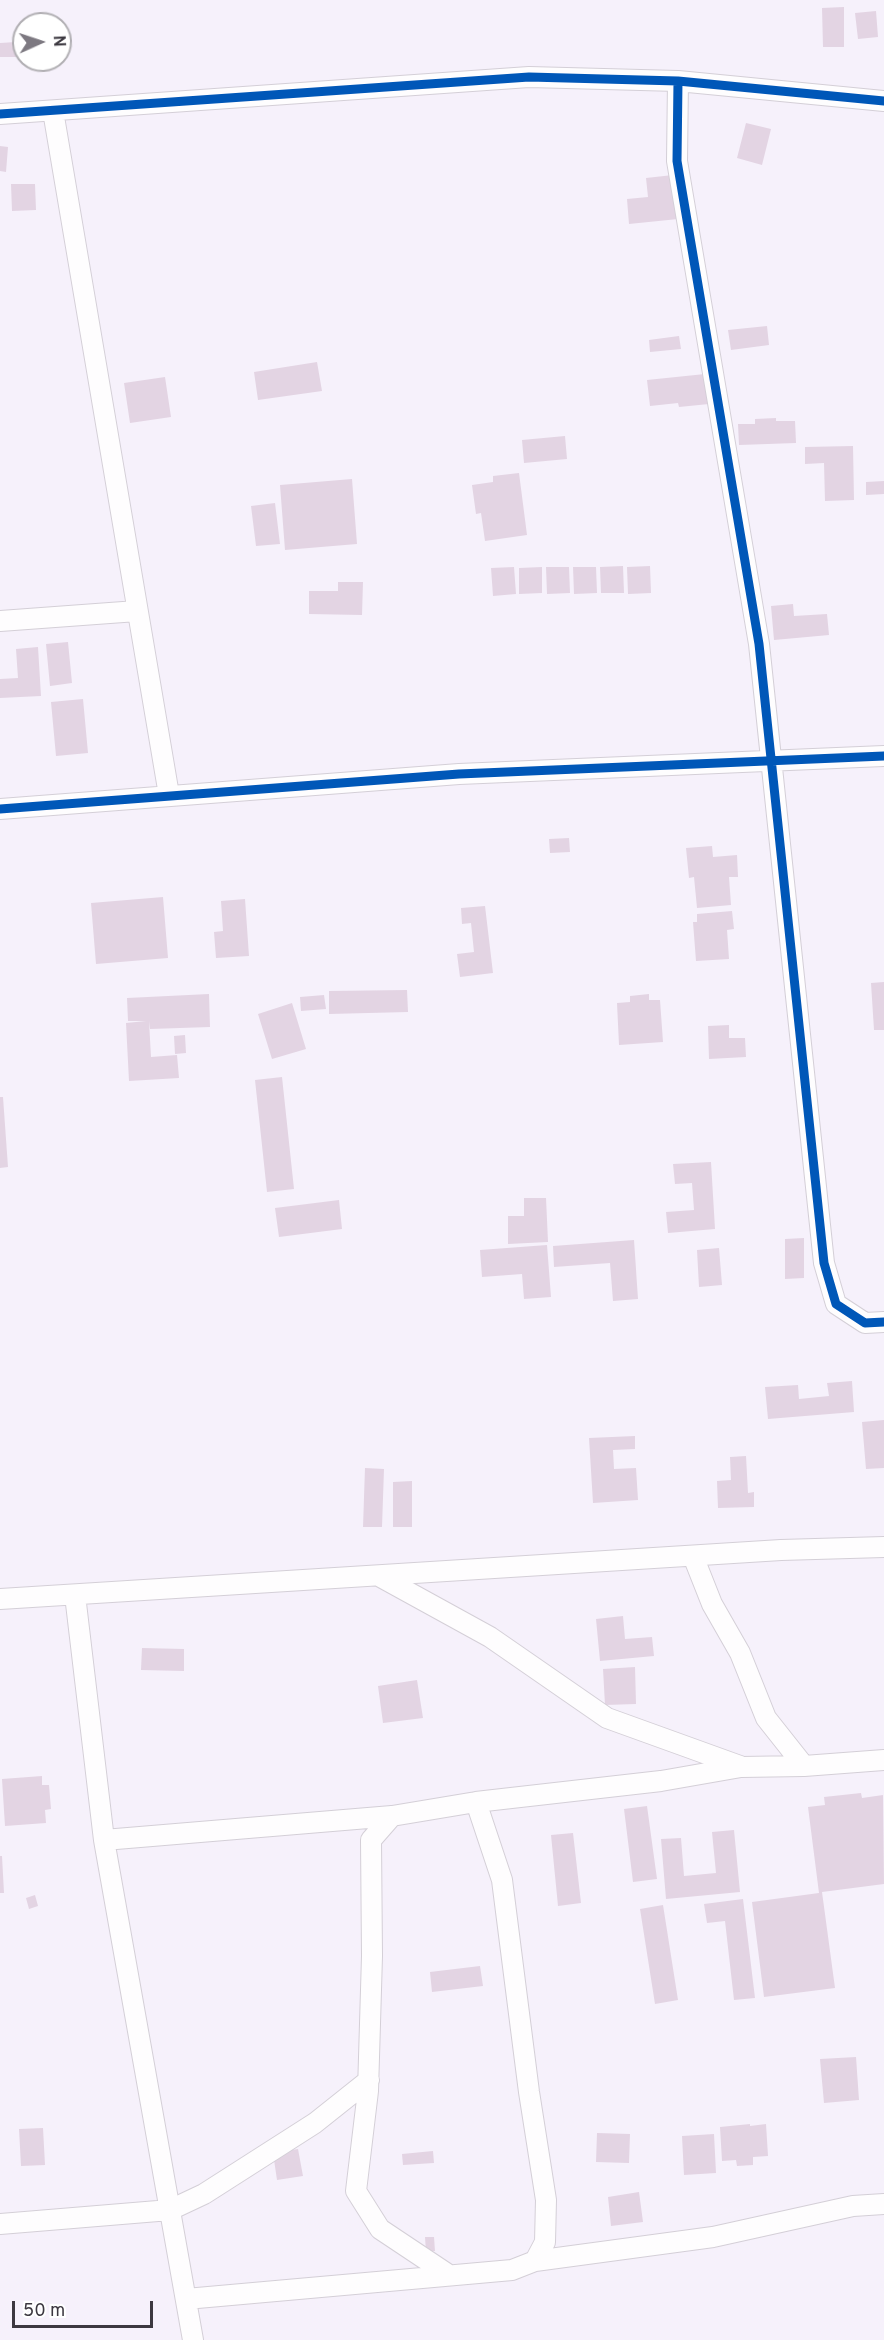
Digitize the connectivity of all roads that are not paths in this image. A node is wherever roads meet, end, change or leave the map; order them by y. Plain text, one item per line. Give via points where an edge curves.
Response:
1 (678, 81) junction
2 (884, 101) edge
3 (53, 111) junction
4 (0, 114) edge
5 (137, 611) junction
6 (0, 621) edge
7 (884, 756) edge
8 (771, 760) junction
9 (169, 795) junction
10 (0, 808) edge
11 (884, 1322) edge
12 (884, 1547) edge
13 (693, 1556) junction
14 (379, 1576) junction
15 (75, 1595) junction
16 (0, 1599) edge
17 (884, 1760) edge
18 (804, 1766) junction
19 (741, 1767) junction
20 (476, 1802) junction
21 (392, 1816) junction
22 (104, 1840) junction
23 (369, 2080) junction
24 (884, 2204) edge
25 (170, 2210) junction
26 (0, 2224) edge
27 (535, 2261) junction
28 (449, 2275) junction
29 (186, 2299) junction
30 (193, 2340) edge

1 - 2 street
1 - 3 street via 529,77
1 - 8 street via 677,161 759,644
3 - 4 street
3 - 5 street
5 - 6 street
5 - 9 street
7 - 8 street
8 - 9 street via 459,774
8 - 11 street via 824,1263 836,1304 865,1323
9 - 10 street
12 - 13 street
13 - 14 street
13 - 18 street via 766,1718
14 - 15 street
14 - 19 street via 490,1637 607,1718
15 - 16 street
15 - 22 street
17 - 18 street
18 - 19 street
19 - 20 street via 661,1781
20 - 21 street
20 - 27 street via 502,1881 546,2200 545,2242
21 - 22 street
21 - 23 street via 370,1840
22 - 25 street
23 - 25 street via 315,2123 204,2194
23 - 28 street via 356,2191 380,2229
24 - 27 street via 853,2206 713,2236
25 - 26 street
25 - 29 street
27 - 28 street via 512,2270
28 - 29 street
29 - 30 street

